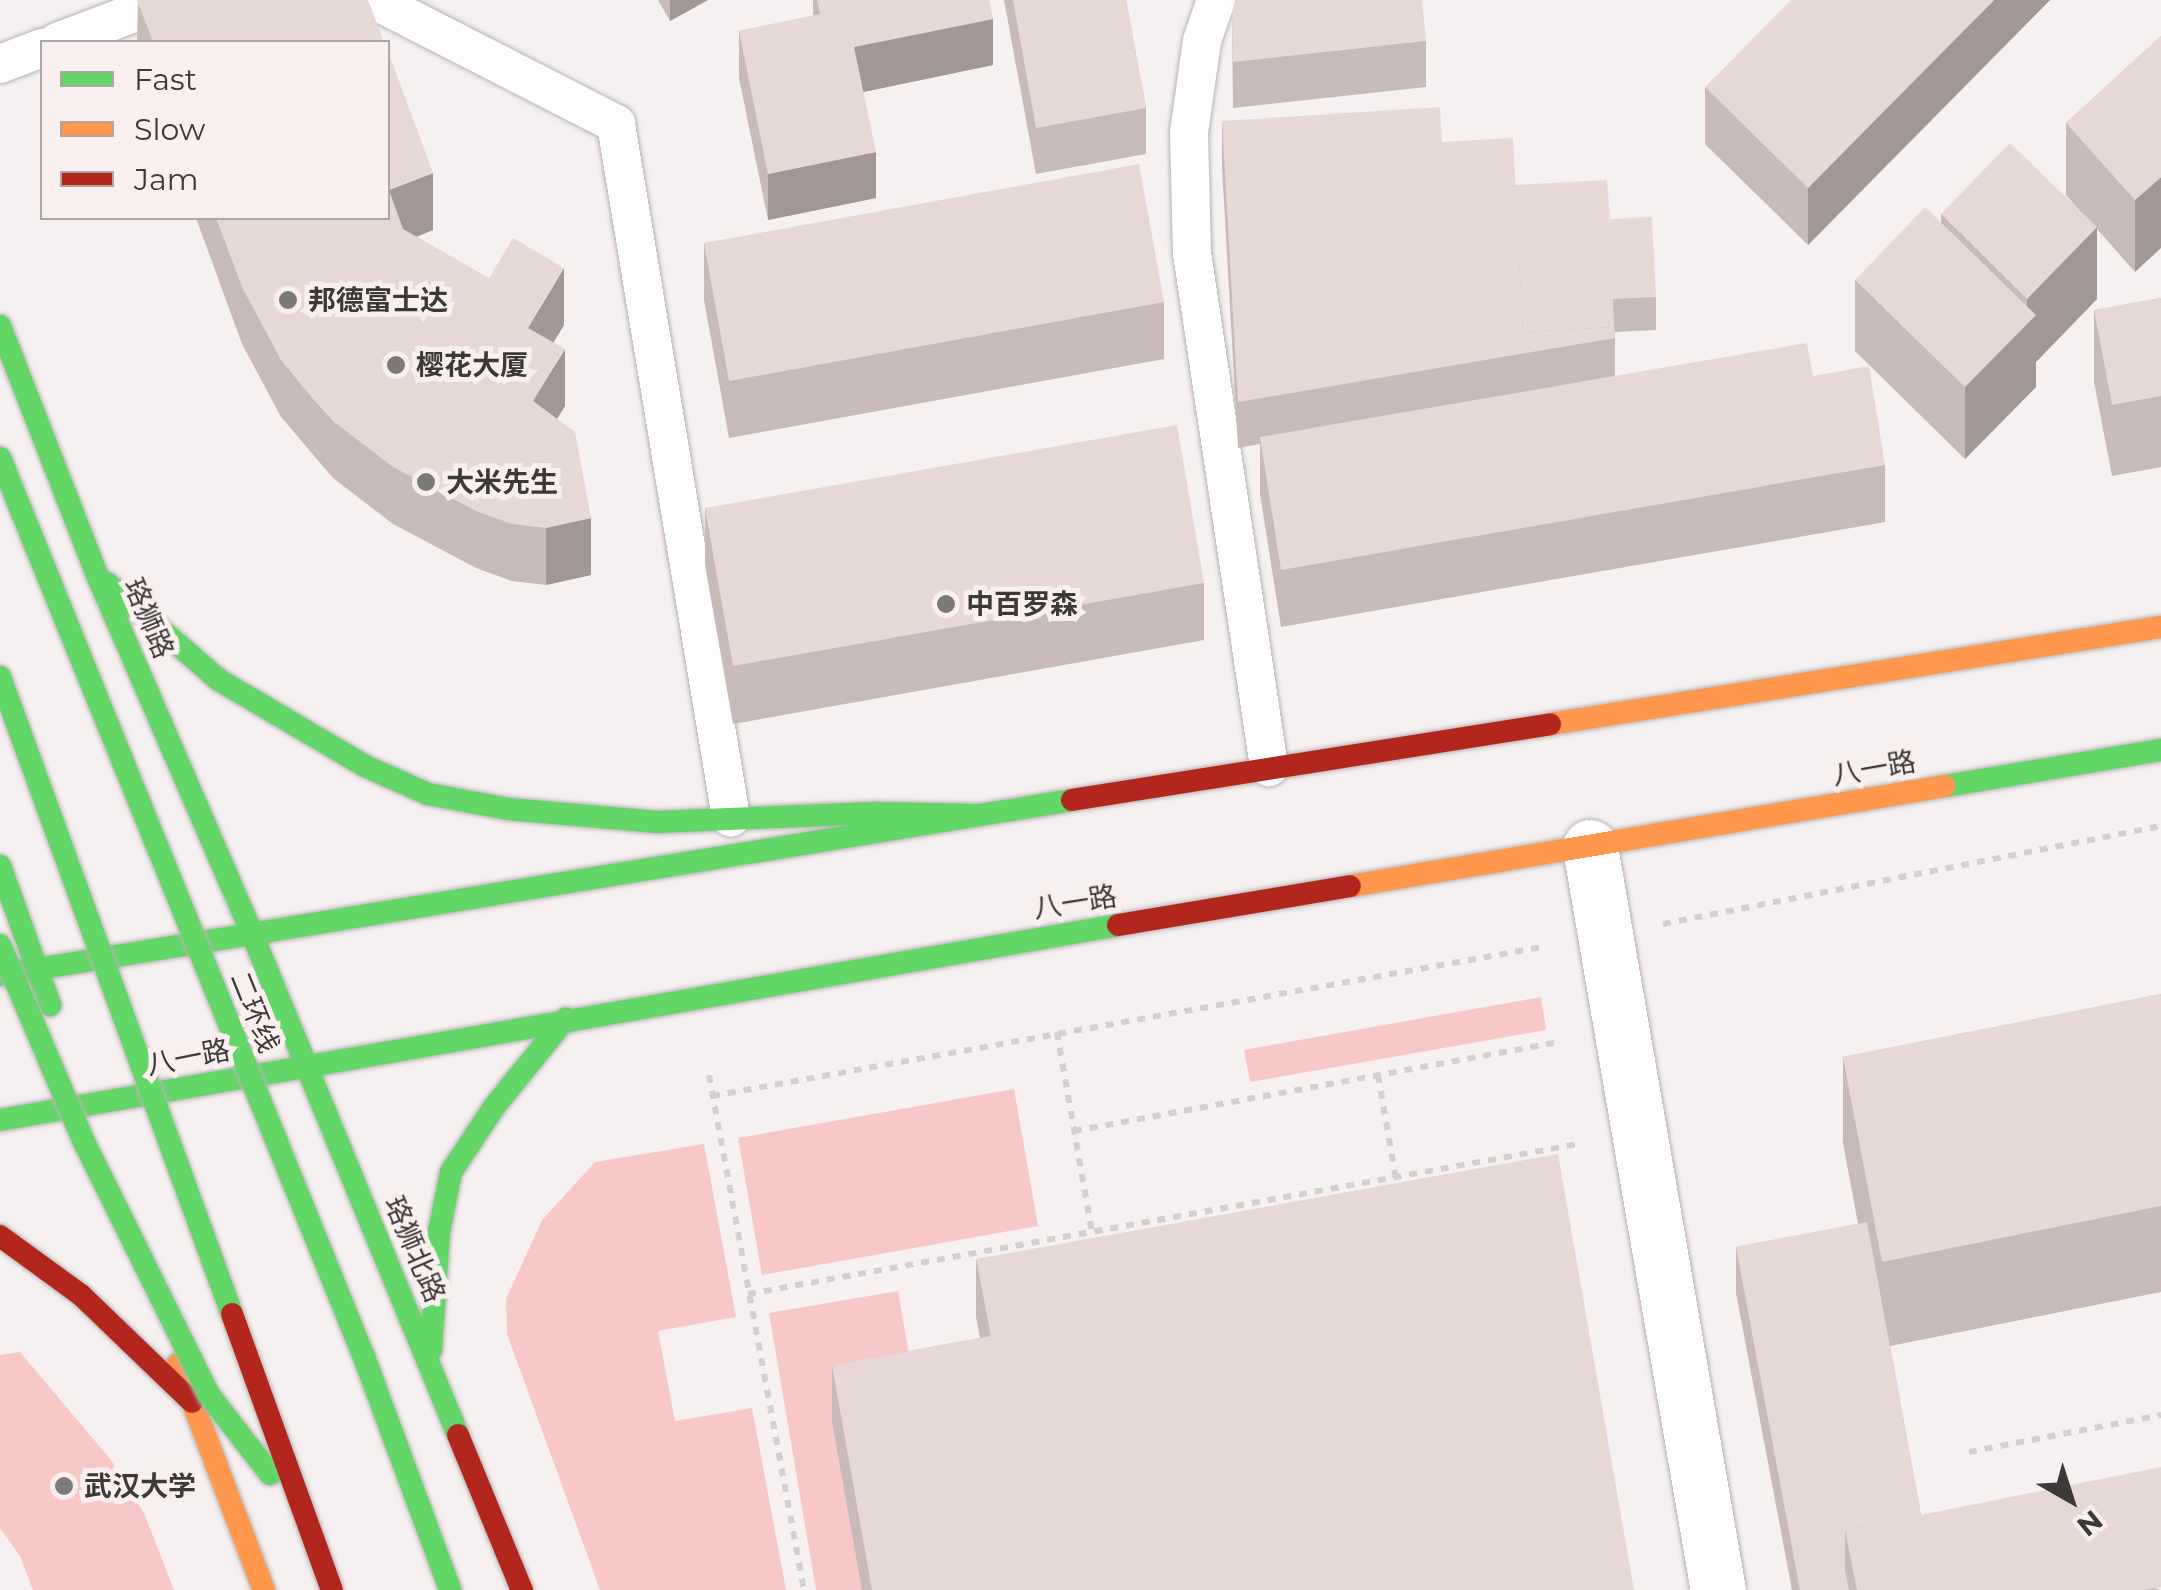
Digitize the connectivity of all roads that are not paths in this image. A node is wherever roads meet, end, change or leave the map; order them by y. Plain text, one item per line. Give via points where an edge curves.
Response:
1 (168, 0) edge
2 (374, 0) edge
3 (1216, 0) edge
4 (62, 40) edge
5 (40, 49) edge
6 (0, 64) edge
7 (0, 326) edge
8 (0, 458) edge
9 (97, 575) junction
10 (2161, 627) edge
11 (0, 677) edge
12 (2161, 750) edge
13 (1270, 767) junction
14 (976, 814) junction
15 (732, 818) junction
16 (1590, 847) junction
17 (0, 866) edge
18 (251, 931) junction
19 (0, 944) edge
20 (38, 969) junction
21 (0, 976) edge
22 (566, 1018) junction
23 (306, 1065) junction
24 (86, 1106) junction
25 (0, 1120) edge
26 (0, 1236) edge
27 (431, 1363) junction
28 (192, 1402) junction
29 (302, 1515) junction
30 (264, 1590) edge
31 (332, 1590) edge
32 (450, 1590) edge
33 (522, 1590) edge
34 (1718, 1590) edge

1 - 4 lane
2 - 15 lane via 616,124
3 - 13 lane via 1188,132 1192,253
5 - 6 lane
7 - 9 main road, 珞狮路
8 - 32 main road, 二环线, bridge via 364,1357
9 - 15 main road via 219,680 365,766 428,794 508,810 620,819
9 - 18 main road, 珞狮路
10 - 13 main road
11 - 29 main road, bridge
12 - 16 main road, 八一路
13 - 14 main road
14 - 15 main road
14 - 18 main road
16 - 22 main road, 八一路
16 - 34 street
17 - 20 main road
18 - 20 main road
18 - 23 main road, 珞狮北路
19 - 29 main road, bridge via 84,1142 209,1395
20 - 21 main road
20 - 24 main road
22 - 23 main road, 八一路
22 - 27 main road via 451,1172 438,1232
23 - 24 main road, 八一路
23 - 27 main road, 珞狮北路
24 - 25 main road, 八一路
24 - 28 main road
26 - 28 main road via 81,1295
27 - 33 main road, 珞狮北路
28 - 30 main road
29 - 31 main road, bridge

